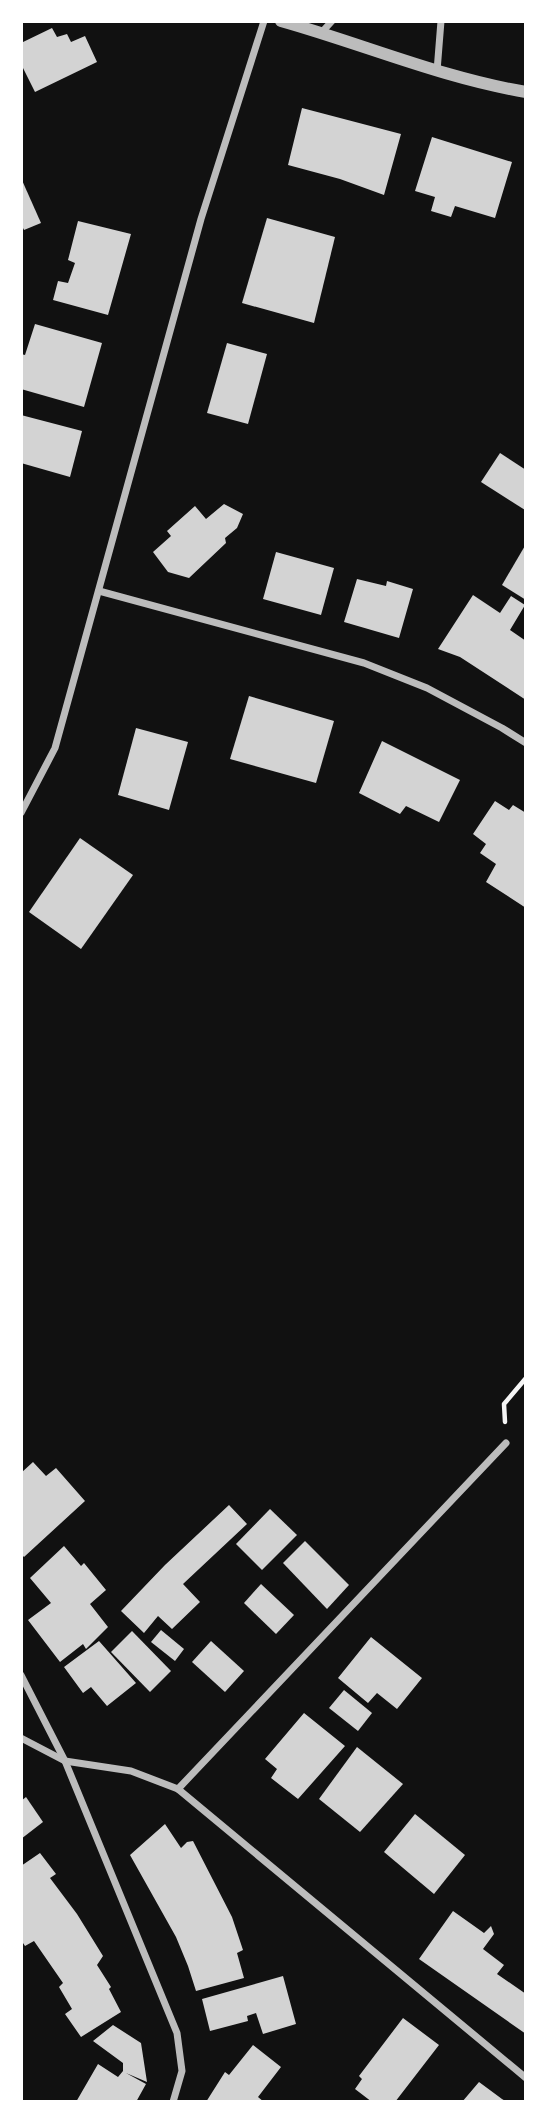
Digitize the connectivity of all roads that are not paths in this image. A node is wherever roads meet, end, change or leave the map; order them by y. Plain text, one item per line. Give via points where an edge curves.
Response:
1 (264, 21) edge
2 (281, 21) edge
3 (332, 21) edge
4 (441, 21) edge
5 (322, 32) junction
6 (437, 71) junction
7 (526, 92) edge
8 (99, 591) junction
9 (526, 743) edge
10 (21, 813) edge
11 (506, 1443) road end
12 (21, 1675) edge
13 (21, 1738) edge
14 (65, 1761) junction
15 (178, 1790) junction
16 (526, 2078) edge
17 (173, 2102) edge

1 - 8 street via 197,232
2 - 5 street
3 - 5 street
4 - 6 street
5 - 6 street
6 - 7 street
8 - 9 street via 364,663 427,688
8 - 10 street via 55,748
11 - 15 street
12 - 14 street
13 - 14 street
14 - 15 street via 131,1772
14 - 17 street via 177,2033 182,2071
15 - 16 street

